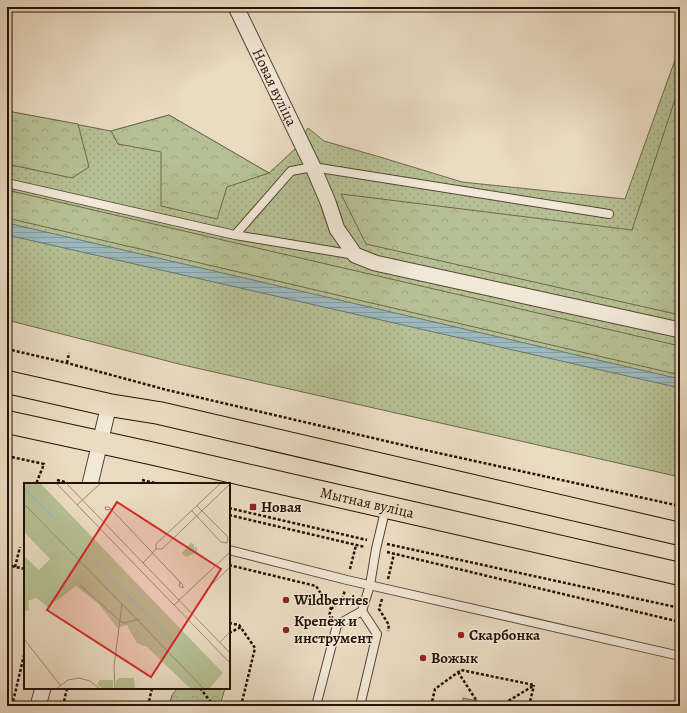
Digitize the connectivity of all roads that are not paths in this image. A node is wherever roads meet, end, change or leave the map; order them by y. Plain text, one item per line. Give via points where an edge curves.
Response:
1 (236, 7) edge
2 (313, 167) junction
3 (7, 183) edge
4 (608, 214) dead end
5 (235, 235) junction
6 (355, 256) junction
7 (680, 330) edge
8 (7, 382) edge
9 (109, 405) junction
10 (7, 422) edge
11 (100, 443) junction
12 (90, 483) edge
13 (386, 507) junction
14 (680, 534) edge
15 (230, 550) edge
16 (680, 574) edge
17 (370, 585) junction
18 (362, 611) junction
19 (680, 656) edge
20 (43, 689) edge
21 (38, 706) edge
22 (316, 706) edge
23 (360, 706) edge

1 - 2 street, Новая вуліца
2 - 4 lane
2 - 5 lane via 291,171
2 - 6 street, Новая вуліца via 337,229
3 - 5 lane
5 - 6 lane
6 - 7 street via 375,263
8 - 9 highway
9 - 11 street
9 - 14 highway via 159,414
10 - 11 highway, Мытная вуліца
11 - 12 street
11 - 13 highway, Мытная вуліца
13 - 16 highway, Мытная вуліца
13 - 17 lane
15 - 17 lane
17 - 18 lane
17 - 19 lane
18 - 22 lane via 337,625
18 - 23 lane via 377,634
20 - 21 street

